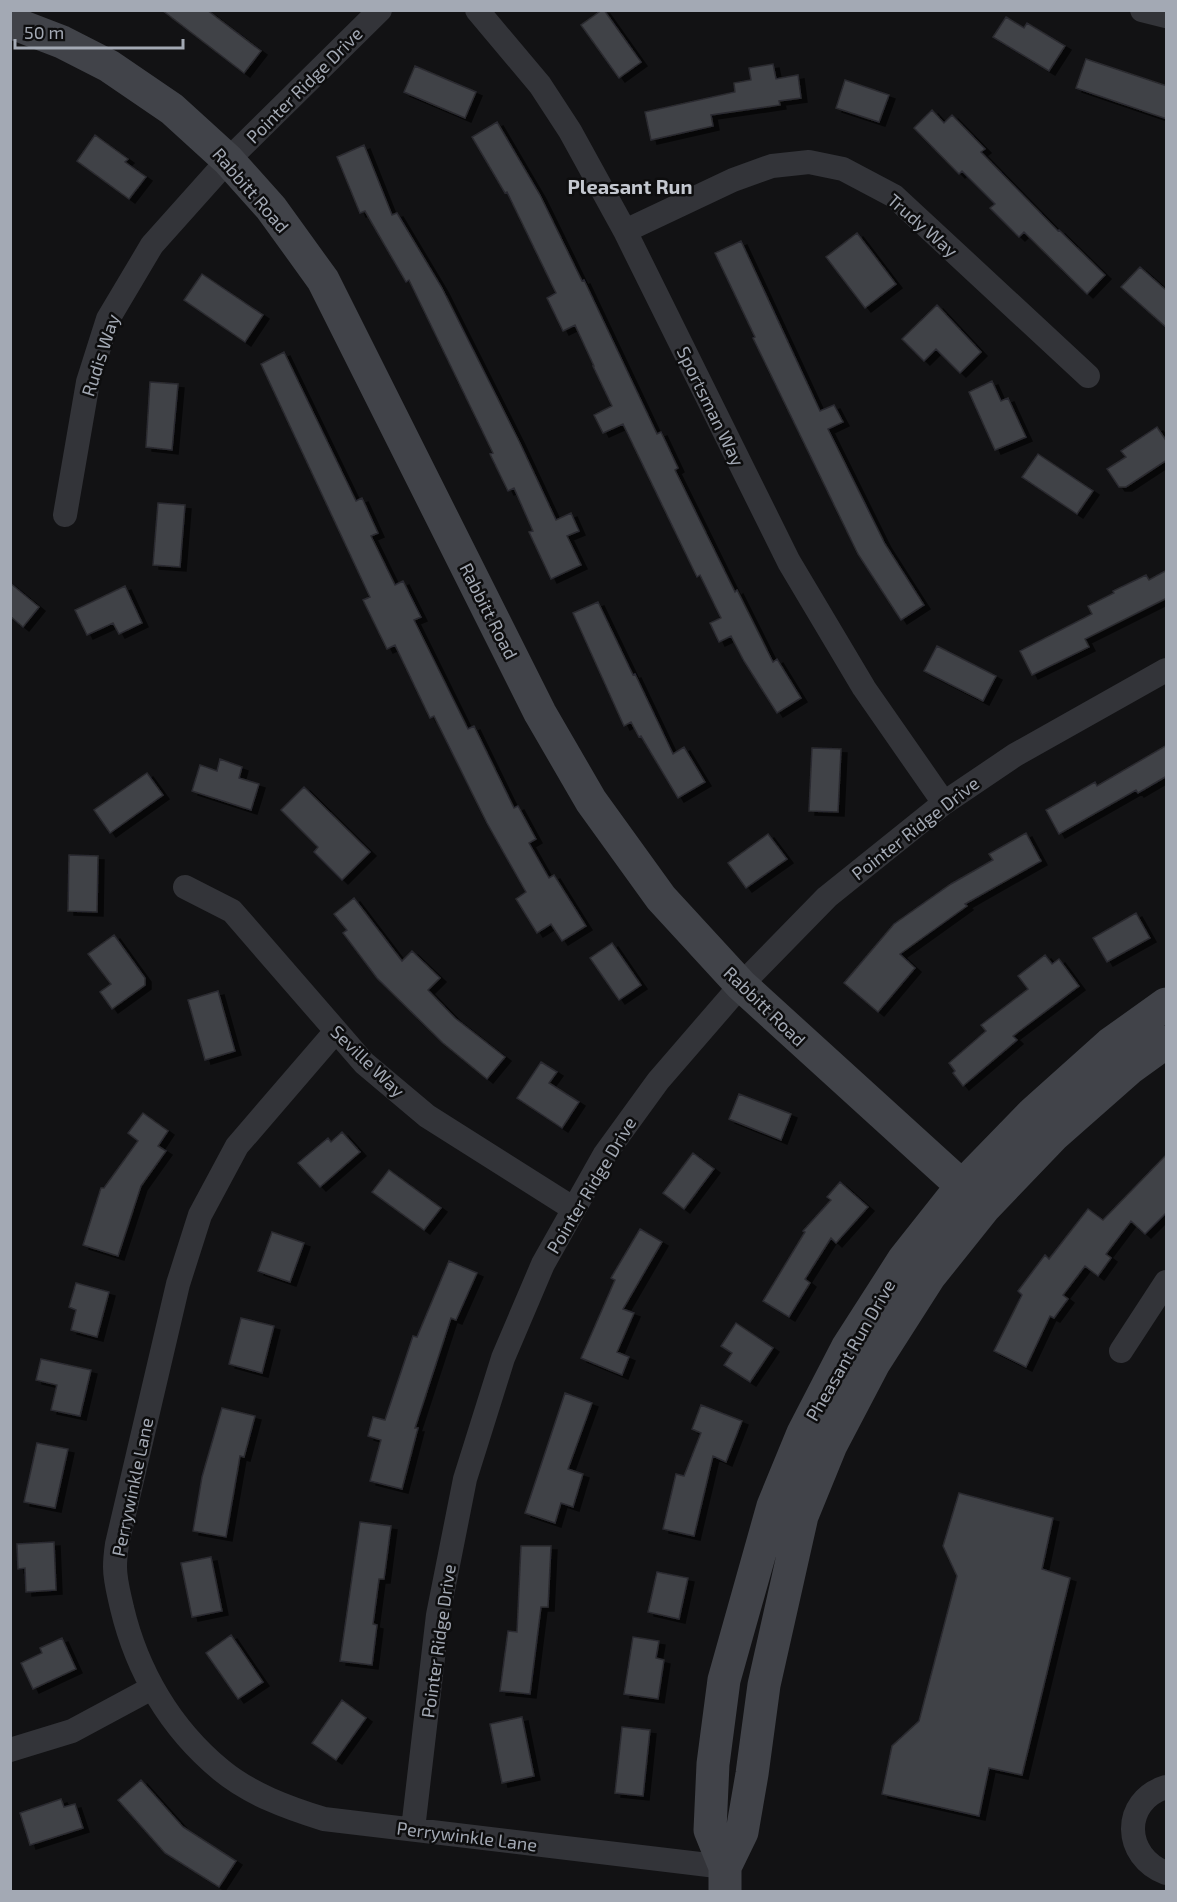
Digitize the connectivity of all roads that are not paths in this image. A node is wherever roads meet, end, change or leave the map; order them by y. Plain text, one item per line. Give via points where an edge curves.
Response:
1 (380, 10) edge
2 (477, 10) edge
3 (1142, 10) edge
4 (1167, 16) edge
5 (10, 22) edge
6 (228, 160) junction
7 (625, 231) junction
8 (1088, 376) dead end
9 (65, 515) dead end
10 (1167, 670) edge
11 (945, 803) junction
12 (184, 887) dead end
13 (741, 985) junction
14 (1167, 1004) edge
15 (336, 1030) junction
16 (1167, 1042) edge
17 (973, 1197) junction
18 (574, 1209) junction
19 (1167, 1282) edge
20 (1121, 1351) dead end
21 (152, 1688) junction
22 (10, 1750) edge
23 (1167, 1787) edge
24 (413, 1829) junction
25 (1167, 1873) edge
26 (725, 1879) edge

1 - 6 street, Pointer Ridge Drive
2 - 7 street, Sportsman Way via 540,85
3 - 4 street
5 - 6 street, Rabbitt Road via 109,66 172,109
6 - 9 street, Rudis Way via 152,245 108,319 88,382
6 - 13 street, Rabbitt Road via 271,208 322,279 540,714 591,801 661,898
7 - 8 street, Trudy Way via 772,166 809,162 843,168 894,196
7 - 11 street, Sportsman Way via 789,562 864,688
10 - 11 street, Pointer Ridge Drive via 1015,754
11 - 13 street, Pointer Ridge Drive via 827,897
12 - 15 street, Seville Way via 232,911
13 - 17 street, Rabbitt Road
13 - 18 street, Pointer Ridge Drive via 658,1081 606,1154
14 - 17 street, Pheasant Run Drive via 1110,1044 1041,1106
15 - 18 street, Seville Way via 364,1063 427,1116
15 - 21 street, Perrywinkle Lane via 237,1146 200,1215 178,1284 117,1544 115,1567 129,1635
16 - 17 street, Pheasant Run Drive
17 - 26 street, Pheasant Run Drive via 929,1277 874,1363 831,1445 802,1516 764,1685 742,1832
18 - 24 street, Pointer Ridge Drive via 543,1264 503,1358 465,1479 438,1615
19 - 20 street
21 - 22 street via 72,1731
21 - 24 street, Perrywinkle Lane via 172,1721 195,1746 222,1771 253,1790 288,1808 324,1819
23 - 25 street via 1148,1796 1140,1806 1133,1829 1143,1858
24 - 26 street, Perrywinkle Lane

